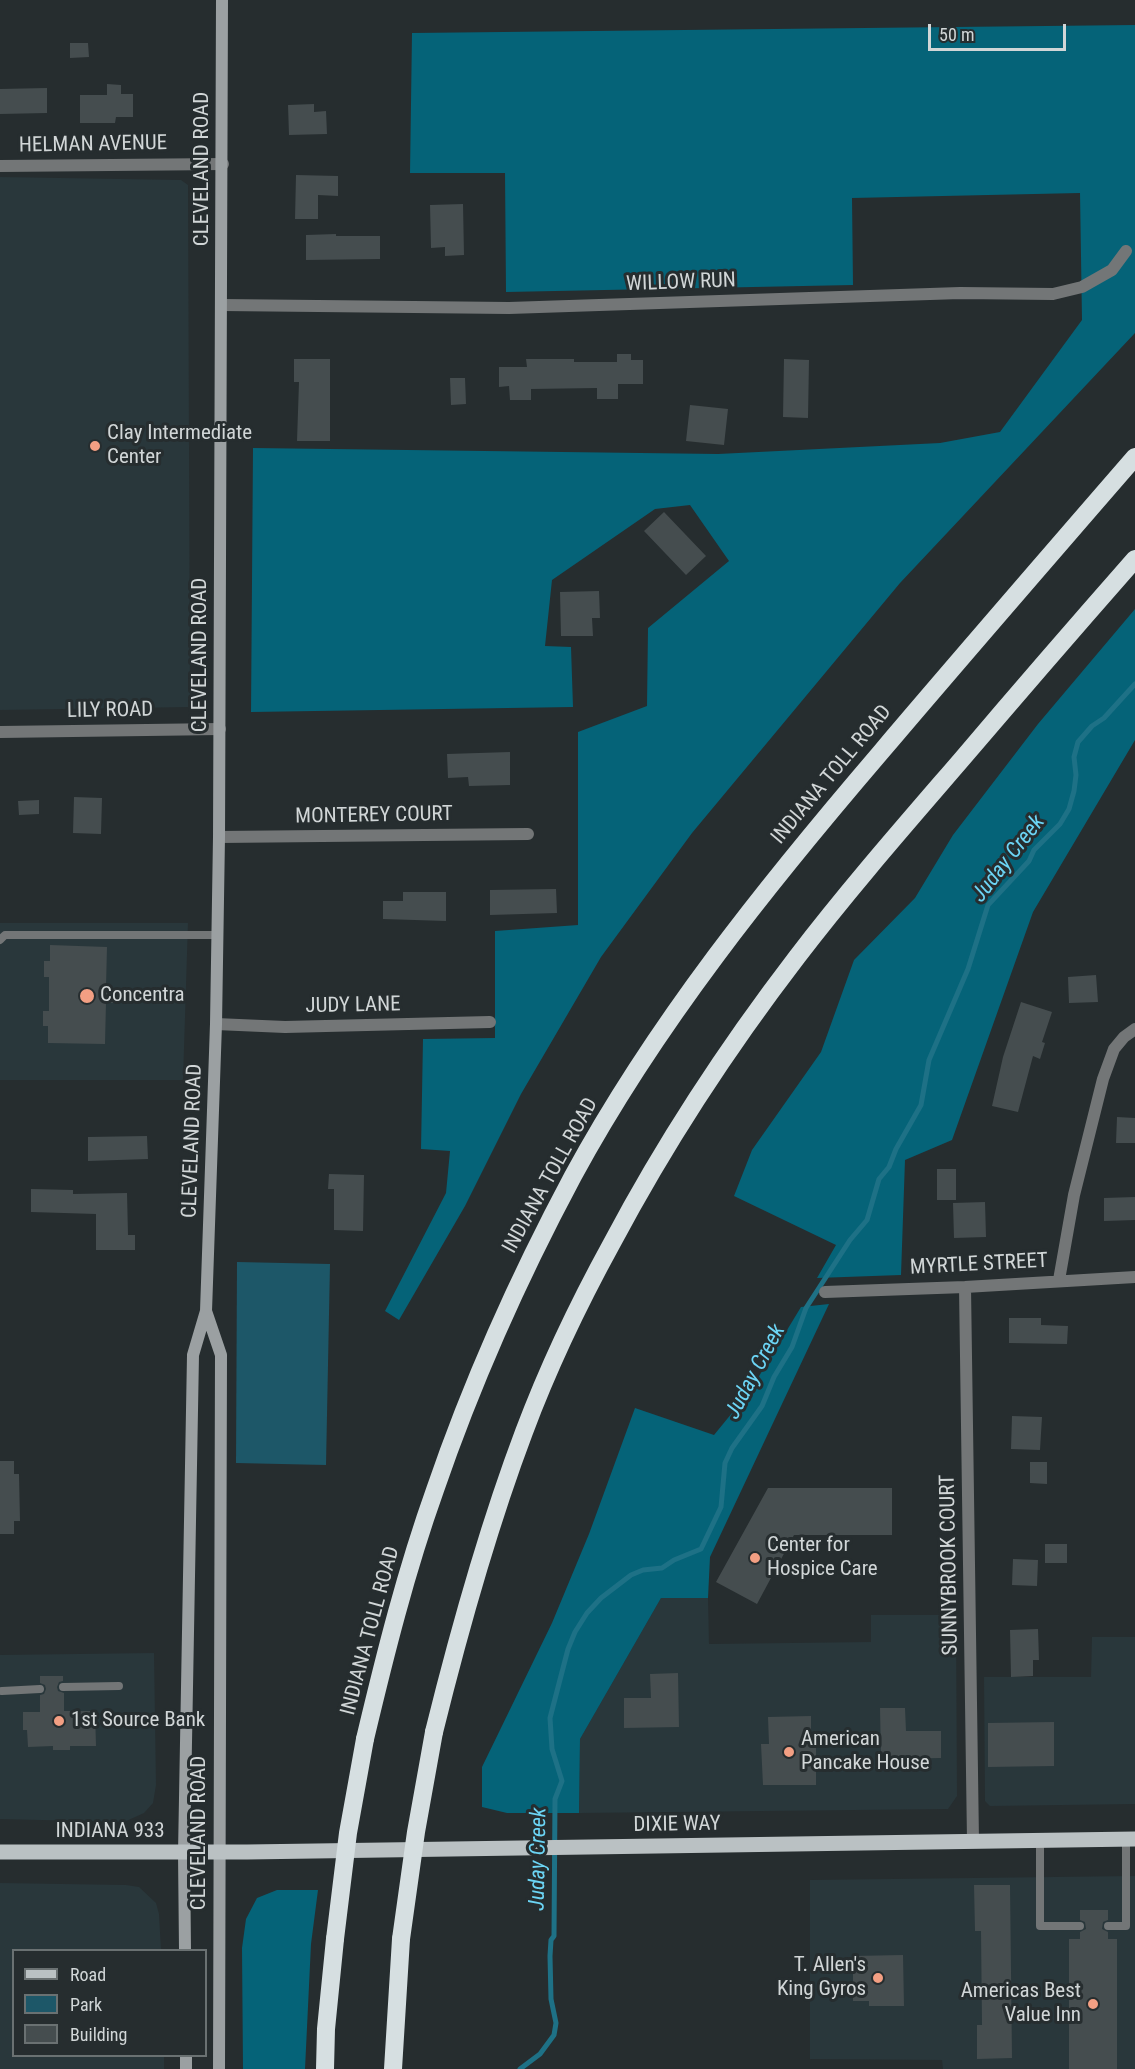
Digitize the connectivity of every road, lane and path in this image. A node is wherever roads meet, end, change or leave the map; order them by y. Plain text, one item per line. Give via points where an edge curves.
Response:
1 (222, 0) edge
2 (222, 164) junction
3 (0, 166) edge
4 (1126, 251) dead end
5 (222, 305) junction
6 (1133, 463) edge
7 (1135, 559) edge
8 (220, 729) junction
9 (0, 732) edge
10 (528, 834) dead end
11 (219, 837) junction
12 (218, 935) junction
13 (0, 940) edge
14 (489, 1023) dead end
15 (216, 1024) junction
16 (1135, 1029) edge
17 (1135, 1277) edge
18 (1059, 1280) junction
19 (965, 1287) junction
20 (825, 1292) dead end
21 (206, 1311) junction
22 (119, 1686) dead end
23 (63, 1687) dead end
24 (40, 1689) dead end
25 (2, 1691) dead end
26 (1131, 1839) edge
27 (1040, 1840) junction
28 (973, 1841) junction
29 (0, 1852) edge
30 (219, 1852) junction
31 (184, 1853) junction
32 (1080, 1926) dead end
33 (1108, 1926) dead end
34 (185, 1949) edge
35 (219, 2069) edge
36 (325, 2069) edge
37 (393, 2069) edge

1 - 2 main road, CLEVELAND ROAD
2 - 3 street, HELMAN AVENUE
2 - 5 main road, CLEVELAND ROAD
4 - 5 street, WILLOW RUN via 1112,270 1082,287 1053,294 960,293 509,308
5 - 8 main road, CLEVELAND ROAD
6 - 36 highway, INDIANA TOLL ROAD, bridge via 809,836 733,933 604,1124 535,1250 478,1376 431,1501 387,1647 348,1833
7 - 37 highway, bridge via 894,838 742,1032 679,1126 612,1243 561,1346 525,1431 482,1556 434,1732 401,1939
8 - 9 street, LILY ROAD
8 - 11 main road, CLEVELAND ROAD
10 - 11 street, MONTEREY COURT
11 - 12 main road, CLEVELAND ROAD
12 - 13 lane via 5,935
12 - 15 main road, CLEVELAND ROAD
14 - 15 street, JUDY LANE via 318,1027
15 - 21 main road, CLEVELAND ROAD
16 - 18 street via 1114,1049 1103,1079 1074,1195
17 - 18 street, MYRTLE STREET
18 - 19 street, MYRTLE STREET
19 - 20 street, MYRTLE STREET
19 - 28 street, SUNNYBROOK COURT
21 - 30 main road, CLEVELAND ROAD via 221,1355
21 - 31 main road, CLEVELAND ROAD via 193,1355
22 - 23 lane
24 - 25 lane
26 - 27 main road, DIXIE WAY
26 - 33 lane via 1126,1926
27 - 28 main road, DIXIE WAY
27 - 32 lane via 1040,1926
28 - 30 main road, DIXIE WAY
29 - 31 main road, INDIANA 933
30 - 31 main road, INDIANA 933
30 - 35 main road, CLEVELAND ROAD
31 - 34 main road, CLEVELAND ROAD

